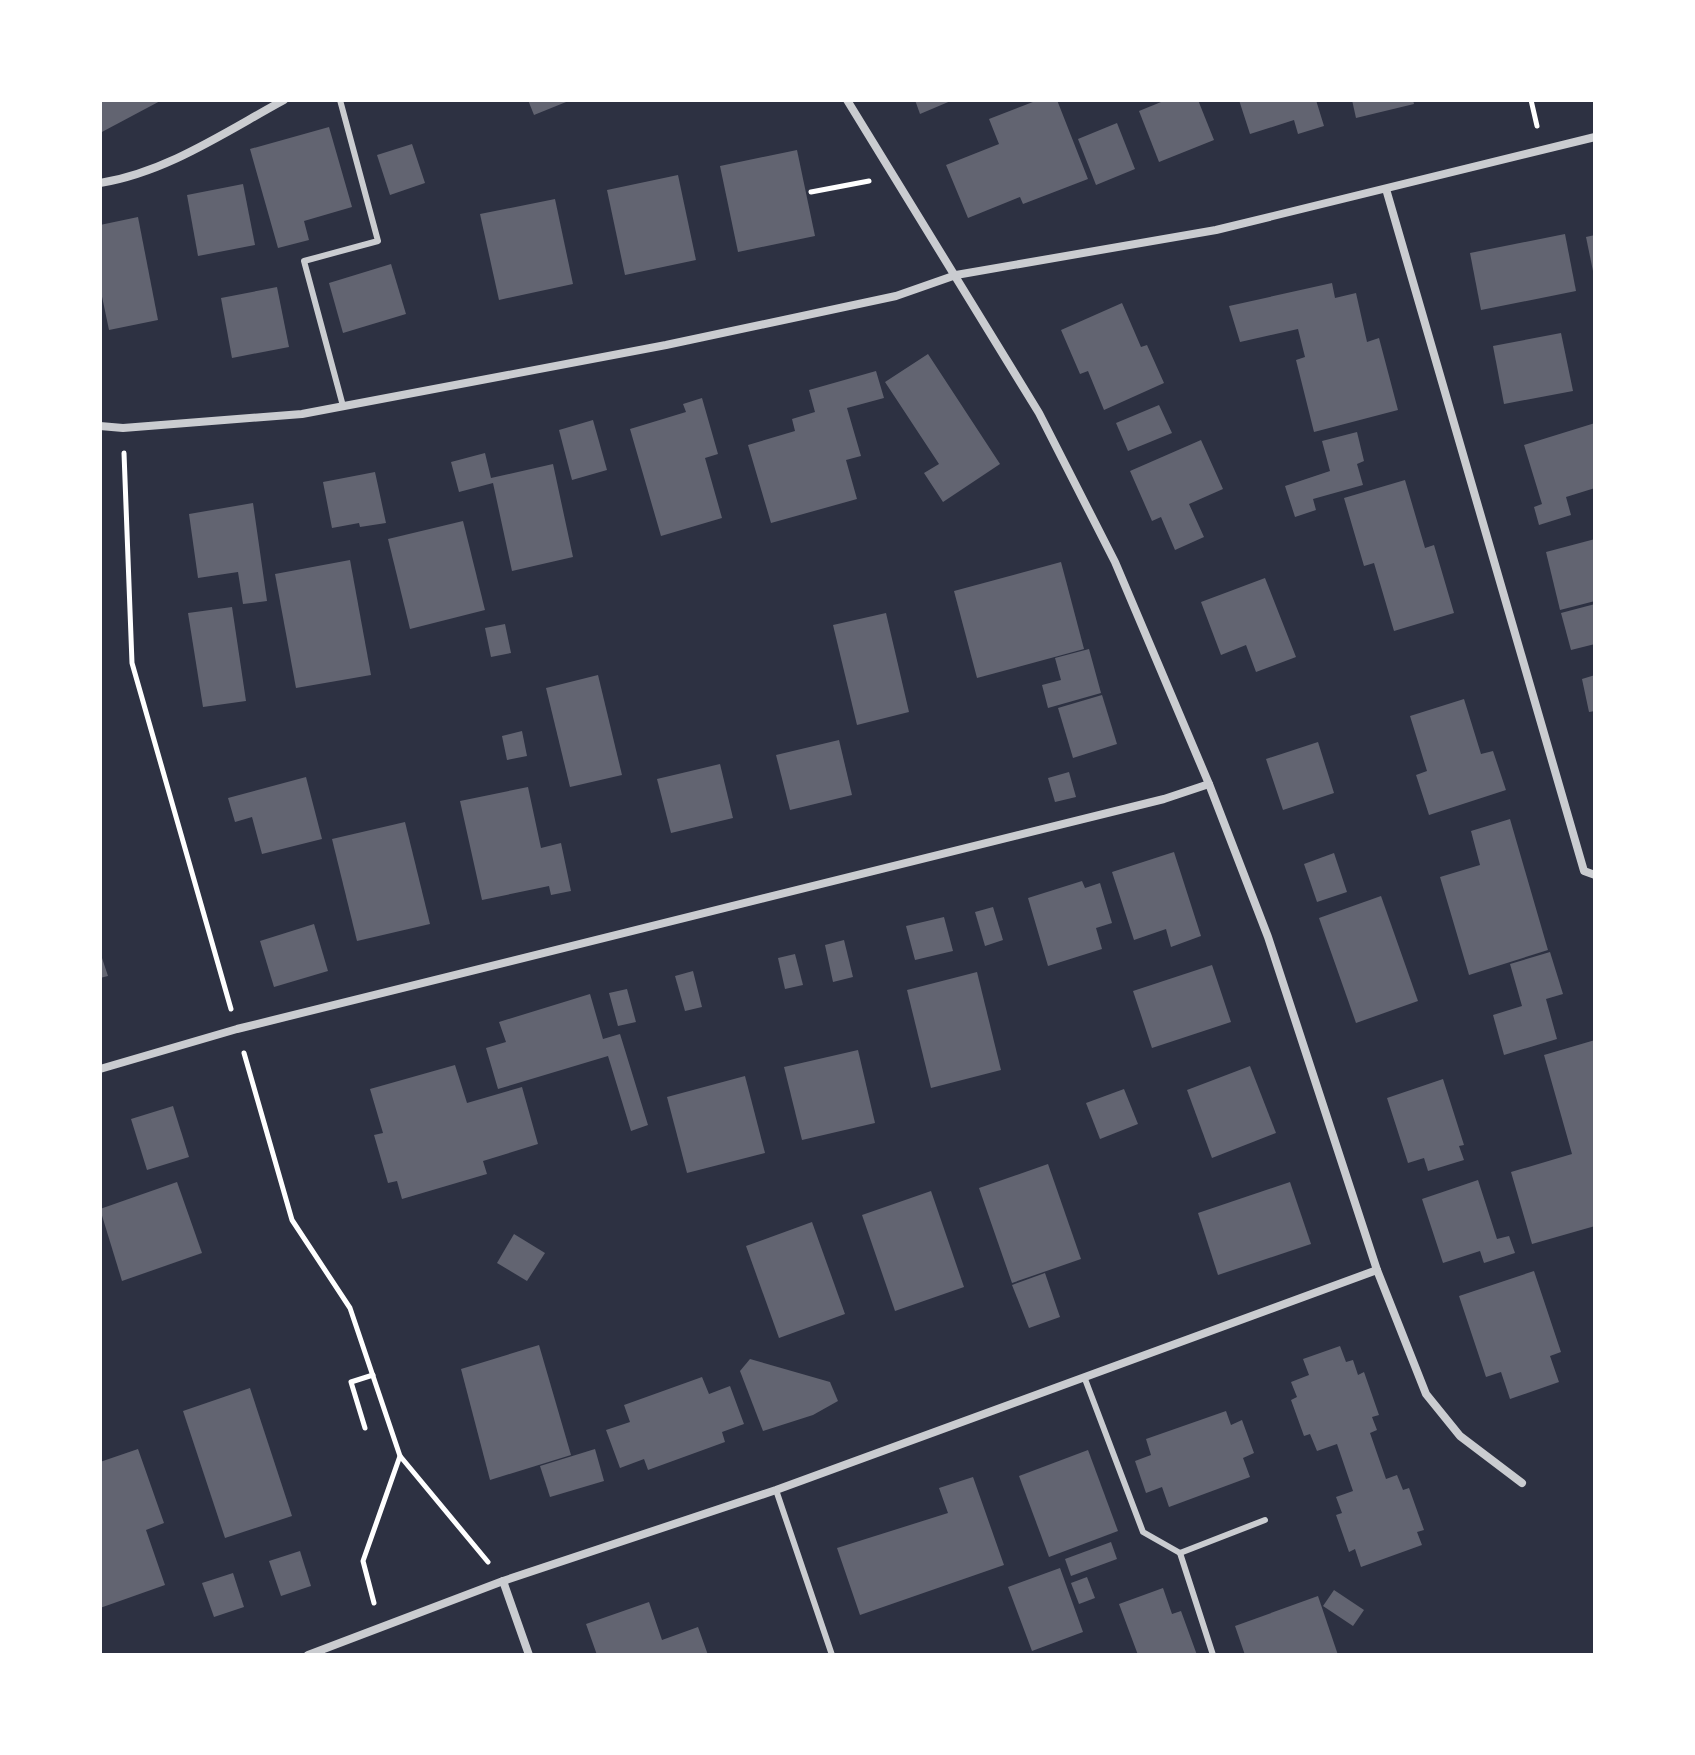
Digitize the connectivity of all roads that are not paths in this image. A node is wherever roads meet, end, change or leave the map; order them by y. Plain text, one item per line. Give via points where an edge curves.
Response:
1 (284, 100) edge
2 (340, 100) edge
3 (847, 100) edge
4 (1595, 137) edge
5 (100, 183) edge
6 (1386, 189) junction
7 (956, 275) junction
8 (343, 406) junction
9 (100, 426) edge
10 (1209, 784) junction
11 (1595, 875) edge
12 (100, 1069) edge
13 (1377, 1270) junction
14 (1085, 1379) junction
15 (1522, 1483) dead end
16 (776, 1490) junction
17 (1265, 1520) dead end
18 (1180, 1553) junction
19 (503, 1581) junction
20 (308, 1655) edge
21 (529, 1655) edge
22 (832, 1655) edge
23 (1213, 1655) edge

1 - 5 street via 178,158 129,178
2 - 8 lane via 378,241 304,261
3 - 7 street
4 - 6 street
6 - 7 street via 1120,249
6 - 11 street via 1584,871
7 - 8 street via 896,296 696,339
7 - 10 street via 1039,413 1115,562
8 - 9 street via 302,414
10 - 12 street via 237,1029
10 - 13 street via 1268,937
13 - 14 street
13 - 15 street via 1426,1394 1460,1436
14 - 16 street
14 - 18 lane via 1143,1532
16 - 19 street
16 - 22 lane
17 - 18 lane
18 - 23 lane
19 - 20 street
19 - 21 street

